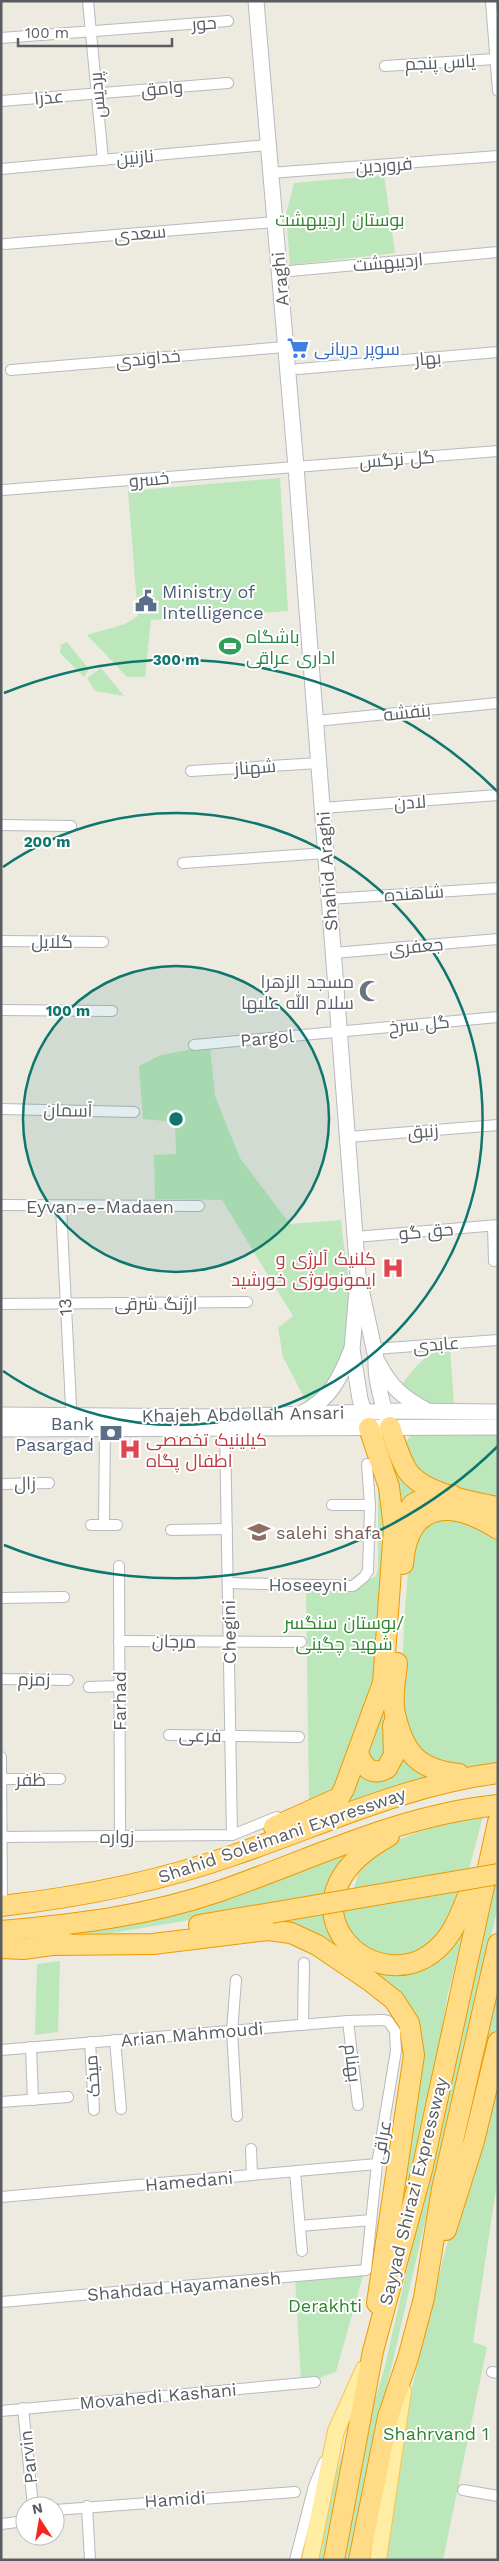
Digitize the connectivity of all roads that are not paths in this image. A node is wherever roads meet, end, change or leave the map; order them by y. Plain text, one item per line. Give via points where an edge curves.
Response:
1 (88, 1) edge
2 (256, 1) edge
3 (490, 1) edge
4 (228, 21) dead end
5 (91, 31) junction
6 (1, 38) edge
7 (495, 59) junction
8 (385, 66) dead end
9 (497, 72) edge
10 (228, 83) dead end
11 (498, 91) edge
12 (96, 94) junction
13 (1, 101) edge
14 (268, 145) junction
15 (498, 156) edge
16 (102, 160) junction
17 (1, 169) edge
18 (270, 173) junction
19 (275, 222) junction
20 (5, 244) dead end
21 (498, 252) edge
22 (279, 272) junction
23 (286, 347) junction
24 (498, 352) edge
25 (298, 369) dead end
26 (11, 370) dead end
27 (498, 451) edge
28 (296, 467) junction
29 (2, 490) edge
30 (498, 703) edge
31 (316, 721) junction
32 (319, 762) junction
33 (191, 772) dead end
34 (498, 795) edge
35 (322, 808) junction
36 (1, 826) edge
37 (71, 826) dead end
38 (326, 853) junction
39 (183, 863) dead end
40 (498, 888) edge
41 (329, 899) junction
42 (498, 939) edge
43 (1, 941) edge
44 (103, 942) dead end
45 (334, 953) junction
46 (1, 1010) edge
47 (112, 1011) dead end
48 (498, 1017) edge
49 (341, 1031) junction
50 (194, 1045) dead end
51 (1, 1109) edge
52 (134, 1112) dead end
53 (498, 1125) edge
54 (348, 1137) junction
55 (1, 1206) edge
56 (199, 1206) dead end
57 (61, 1207) junction
58 (495, 1226) edge
59 (355, 1238) junction
60 (494, 1261) dead end
61 (358, 1275) junction
62 (248, 1302) dead end
63 (65, 1303) junction
64 (1, 1304) edge
65 (498, 1340) edge
66 (352, 1349) junction
67 (375, 1354) junction
68 (71, 1406) dead end
69 (429, 1411) junction
70 (498, 1412) edge
71 (1, 1415) edge
72 (297, 1415) junction
73 (387, 1419) junction
74 (366, 1420) junction
75 (498, 1428) edge
76 (1, 1429) edge
77 (105, 1429) junction
78 (225, 1429) junction
79 (367, 1464) dead end
80 (49, 1483) dead end
81 (1, 1484) edge
82 (452, 1495) junction
83 (332, 1505) dead end
84 (370, 1505) junction
85 (498, 1507) edge
86 (91, 1525) dead end
87 (104, 1525) junction
88 (117, 1525) dead end
89 (394, 1528) junction
90 (227, 1529) junction
91 (498, 1529) edge
92 (171, 1530) dead end
93 (119, 1566) dead end
94 (228, 1583) junction
95 (64, 1597) dead end
96 (1, 1598) edge
97 (119, 1641) junction
98 (229, 1642) junction
99 (301, 1642) dead end
100 (1, 1679) edge
101 (68, 1680) dead end
102 (89, 1686) dead end
103 (119, 1686) junction
104 (394, 1713) junction
105 (169, 1735) dead end
106 (230, 1736) junction
107 (298, 1737) dead end
108 (358, 1753) junction
109 (1, 1758) edge
110 (498, 1773) edge
111 (474, 1776) junction
112 (1, 1779) edge
113 (60, 1779) dead end
114 (498, 1805) edge
115 (301, 1807) dead end
116 (421, 1818) junction
117 (498, 1822) edge
118 (232, 1835) junction
119 (120, 1836) junction
120 (1, 1837) edge
121 (490, 1852) junction
122 (190, 1870) junction
123 (498, 1874) edge
124 (1, 1906) edge
125 (1, 1932) edge
126 (498, 1944) edge
127 (53, 1945) junction
128 (1, 1948) edge
129 (304, 1963) dead end
130 (236, 1980) dead end
131 (383, 2020) joint
132 (348, 2021) junction
133 (303, 2025) junction
134 (232, 2030) junction
135 (115, 2040) junction
136 (90, 2042) junction
137 (498, 2042) edge
138 (31, 2047) junction
139 (1, 2050) edge
140 (68, 2097) dead end
141 (33, 2100) junction
142 (1, 2102) edge
143 (358, 2105) dead end
144 (121, 2109) dead end
145 (94, 2110) dead end
146 (237, 2116) dead end
147 (250, 2149) dead end
148 (377, 2164) junction
149 (295, 2172) junction
150 (252, 2175) junction
151 (1, 2197) edge
152 (371, 2220) junction
153 (300, 2226) junction
154 (302, 2251) dead end
155 (366, 2270) joint
156 (424, 2298) junction
157 (1, 2302) edge
158 (373, 2351) junction
159 (408, 2358) junction
160 (315, 2382) dead end
161 (23, 2408) junction
162 (1, 2411) edge
163 (336, 2431) junction
164 (463, 2490) dead end
165 (295, 2492) dead end
166 (32, 2496) edge
167 (498, 2496) edge
168 (87, 2506) junction
169 (65, 2509) edge
170 (15, 2522) edge
171 (1, 2524) edge
172 (90, 2560) edge
173 (295, 2560) edge
174 (310, 2560) edge
175 (334, 2560) edge
176 (359, 2560) edge
177 (378, 2560) edge

1 - 5 street, پردیس
2 - 14 main road, Araghi
3 - 7 street
4 - 5 street, حور
5 - 6 street, حور
5 - 12 street, پردیس
7 - 8 street, یاس پنجم
7 - 9 street
9 - 11 street
10 - 12 street, وامق
12 - 13 street, عذرا
12 - 16 street, پردیس
14 - 16 street, نازنین
14 - 18 main road, Araghi
15 - 18 street, فروردین
16 - 17 street, نازنین
18 - 19 main road, Araghi
19 - 20 street, سعدی
19 - 22 main road, Araghi
21 - 22 street, اردیبهشت
22 - 23 main road, Araghi
23 - 26 street, خداوندی
23 - 28 main road, Araghi
24 - 25 street, بهار
27 - 28 street, گل نرگس
28 - 29 street, خسرو
28 - 31 main road, Shahid Araghi
30 - 31 street, بنفشه
31 - 32 main road, Shahid Araghi
32 - 33 street, شهناز
32 - 35 main road, Shahid Araghi
34 - 35 street, لادن
35 - 38 main road, Shahid Araghi
36 - 37 street
38 - 39 street
38 - 41 main road, Shahid Araghi
40 - 41 street, شاهنده
41 - 45 main road, Shahid Araghi
42 - 45 street, جعفری
43 - 44 street, گلایل
45 - 49 main road, Shahid Araghi
46 - 47 street
48 - 49 street, گل سرخ
49 - 50 street, Pargol
49 - 54 main road, Shahid Araghi
51 - 52 street, آسمان
53 - 54 street, زنبق
54 - 59 main road, Shahid Araghi
55 - 57 street, Eyvan-e-Madaen
56 - 57 street, Eyvan-e-Madaen
57 - 63 street, 13
58 - 59 street, حق گو
58 - 60 street
59 - 61 main road, Shahid Araghi
61 - 66 main road, Shahid Araghi
61 - 67 main road, Shahid Araghi
62 - 63 street, ارژنگ شرقی
63 - 64 street, ارژنگ شرقی
63 - 68 street, 13
65 - 67 street, عابدی
66 - 72 main road via 327,1395 318,1405
66 - 74 main road, Shahid Araghi
67 - 69 main road via 386,1378 399,1394
67 - 73 main road, Shahid Araghi
69 - 70 main road
69 - 73 main road
71 - 72 main road, Khajeh Abdollah Ansari
72 - 74 main road, Khajeh Abdollah Ansari
73 - 74 main road
73 - 75 main road
73 - 82 highway via 403,1464 415,1481
74 - 78 main road, Khajeh Abdollah Ansari
74 - 89 highway via 389,1487
76 - 77 main road, Khajeh Abdollah Ansari
77 - 78 main road, Khajeh Abdollah Ansari
77 - 87 street
78 - 90 street, Chegini
79 - 84 street, Hoseeyni
80 - 81 street, زال
82 - 85 highway
82 - 89 highway via 425,1498 413,1504
83 - 84 street
84 - 94 street, Hoseeyni via 368,1570 353,1586
86 - 87 street
87 - 88 street
89 - 108 highway via 382,1684
90 - 92 street
90 - 94 street, Chegini
91 - 104 highway via 464,1513 441,1510 418,1520 412,1528 405,1549
93 - 97 street, Farhad
94 - 98 street, Chegini
95 - 96 street
97 - 98 street, مرجان
97 - 103 street, Farhad
98 - 99 street, مرجان
98 - 106 street, Chegini
100 - 101 street, زمزم
102 - 103 street
103 - 119 street, Farhad
104 - 108 highway via 391,1764 375,1772 363,1765
104 - 111 highway via 404,1741 420,1764 439,1772
105 - 106 street, فرعی
106 - 107 street, فرعی
106 - 118 street, Chegini
108 - 122 highway via 338,1798
109 - 112 street
110 - 111 highway
111 - 122 highway, Shahid Soleimani Expressway via 408,1791
112 - 113 street, ظفر
112 - 120 street
114 - 116 highway, Shahid Soleimani Expressway
115 - 118 street
116 - 121 highway via 368,1848 342,1876 335,1889 331,1911 338,1930 354,1949 376,1962 404,1965 439,1948 455,1926
116 - 125 highway, Shahid Soleimani Expressway via 369,1833 220,1891 166,1907 96,1922
117 - 121 highway, Sayyad Shirazi Expressway
118 - 119 street, زواره
119 - 120 street, زواره
120 - 124 street
121 - 158 highway, Sayyad Shirazi Expressway via 422,2170
122 - 124 highway, Shahid Soleimani Expressway via 137,1885
123 - 127 highway, bridge via 154,1933
126 - 156 highway, Sayyad Shirazi Expressway via 442,2190
127 - 128 highway
127 - 158 highway via 153,1944 268,1930 291,1934 317,1945 370,1981 401,2008 412,2034 414,2055 379,2277
129 - 133 street
130 - 134 street
131 - 132 street, Arian Mahmoudi
131 - 148 street, عراقی via 388,2021 395,2032 396,2051
132 - 133 street, Arian Mahmoudi
132 - 143 street, بهنام
133 - 134 street, Arian Mahmoudi
134 - 135 street, Arian Mahmoudi
134 - 146 street
135 - 136 street, Arian Mahmoudi
135 - 144 street
136 - 138 street, Arian Mahmoudi
136 - 145 street, میخک
137 - 156 highway via 474,2141
138 - 139 street, Arian Mahmoudi
138 - 141 street
140 - 141 street
141 - 142 street
147 - 150 street
148 - 149 street, Hamedani
148 - 152 street, عراقی
149 - 150 street, Hamedani
149 - 153 street
150 - 151 street, Hamedani
152 - 153 street
152 - 155 street, عراقی
153 - 154 street
155 - 157 street, Shahdad Hayamanesh
156 - 159 highway, Sayyad Shirazi Expressway
158 - 163 main road
158 - 175 highway, Sayyad Shirazi Expressway
159 - 176 highway, Sayyad Shirazi Expressway via 388,2417
159 - 177 main road
160 - 161 street, Movahedi Kashani
161 - 162 street, Movahedi Kashani
161 - 166 street, Parvin
163 - 173 street via 314,2486
163 - 174 main road
164 - 167 street
165 - 168 street, Hamidi
168 - 169 street, Hamidi
168 - 172 street
170 - 171 street

